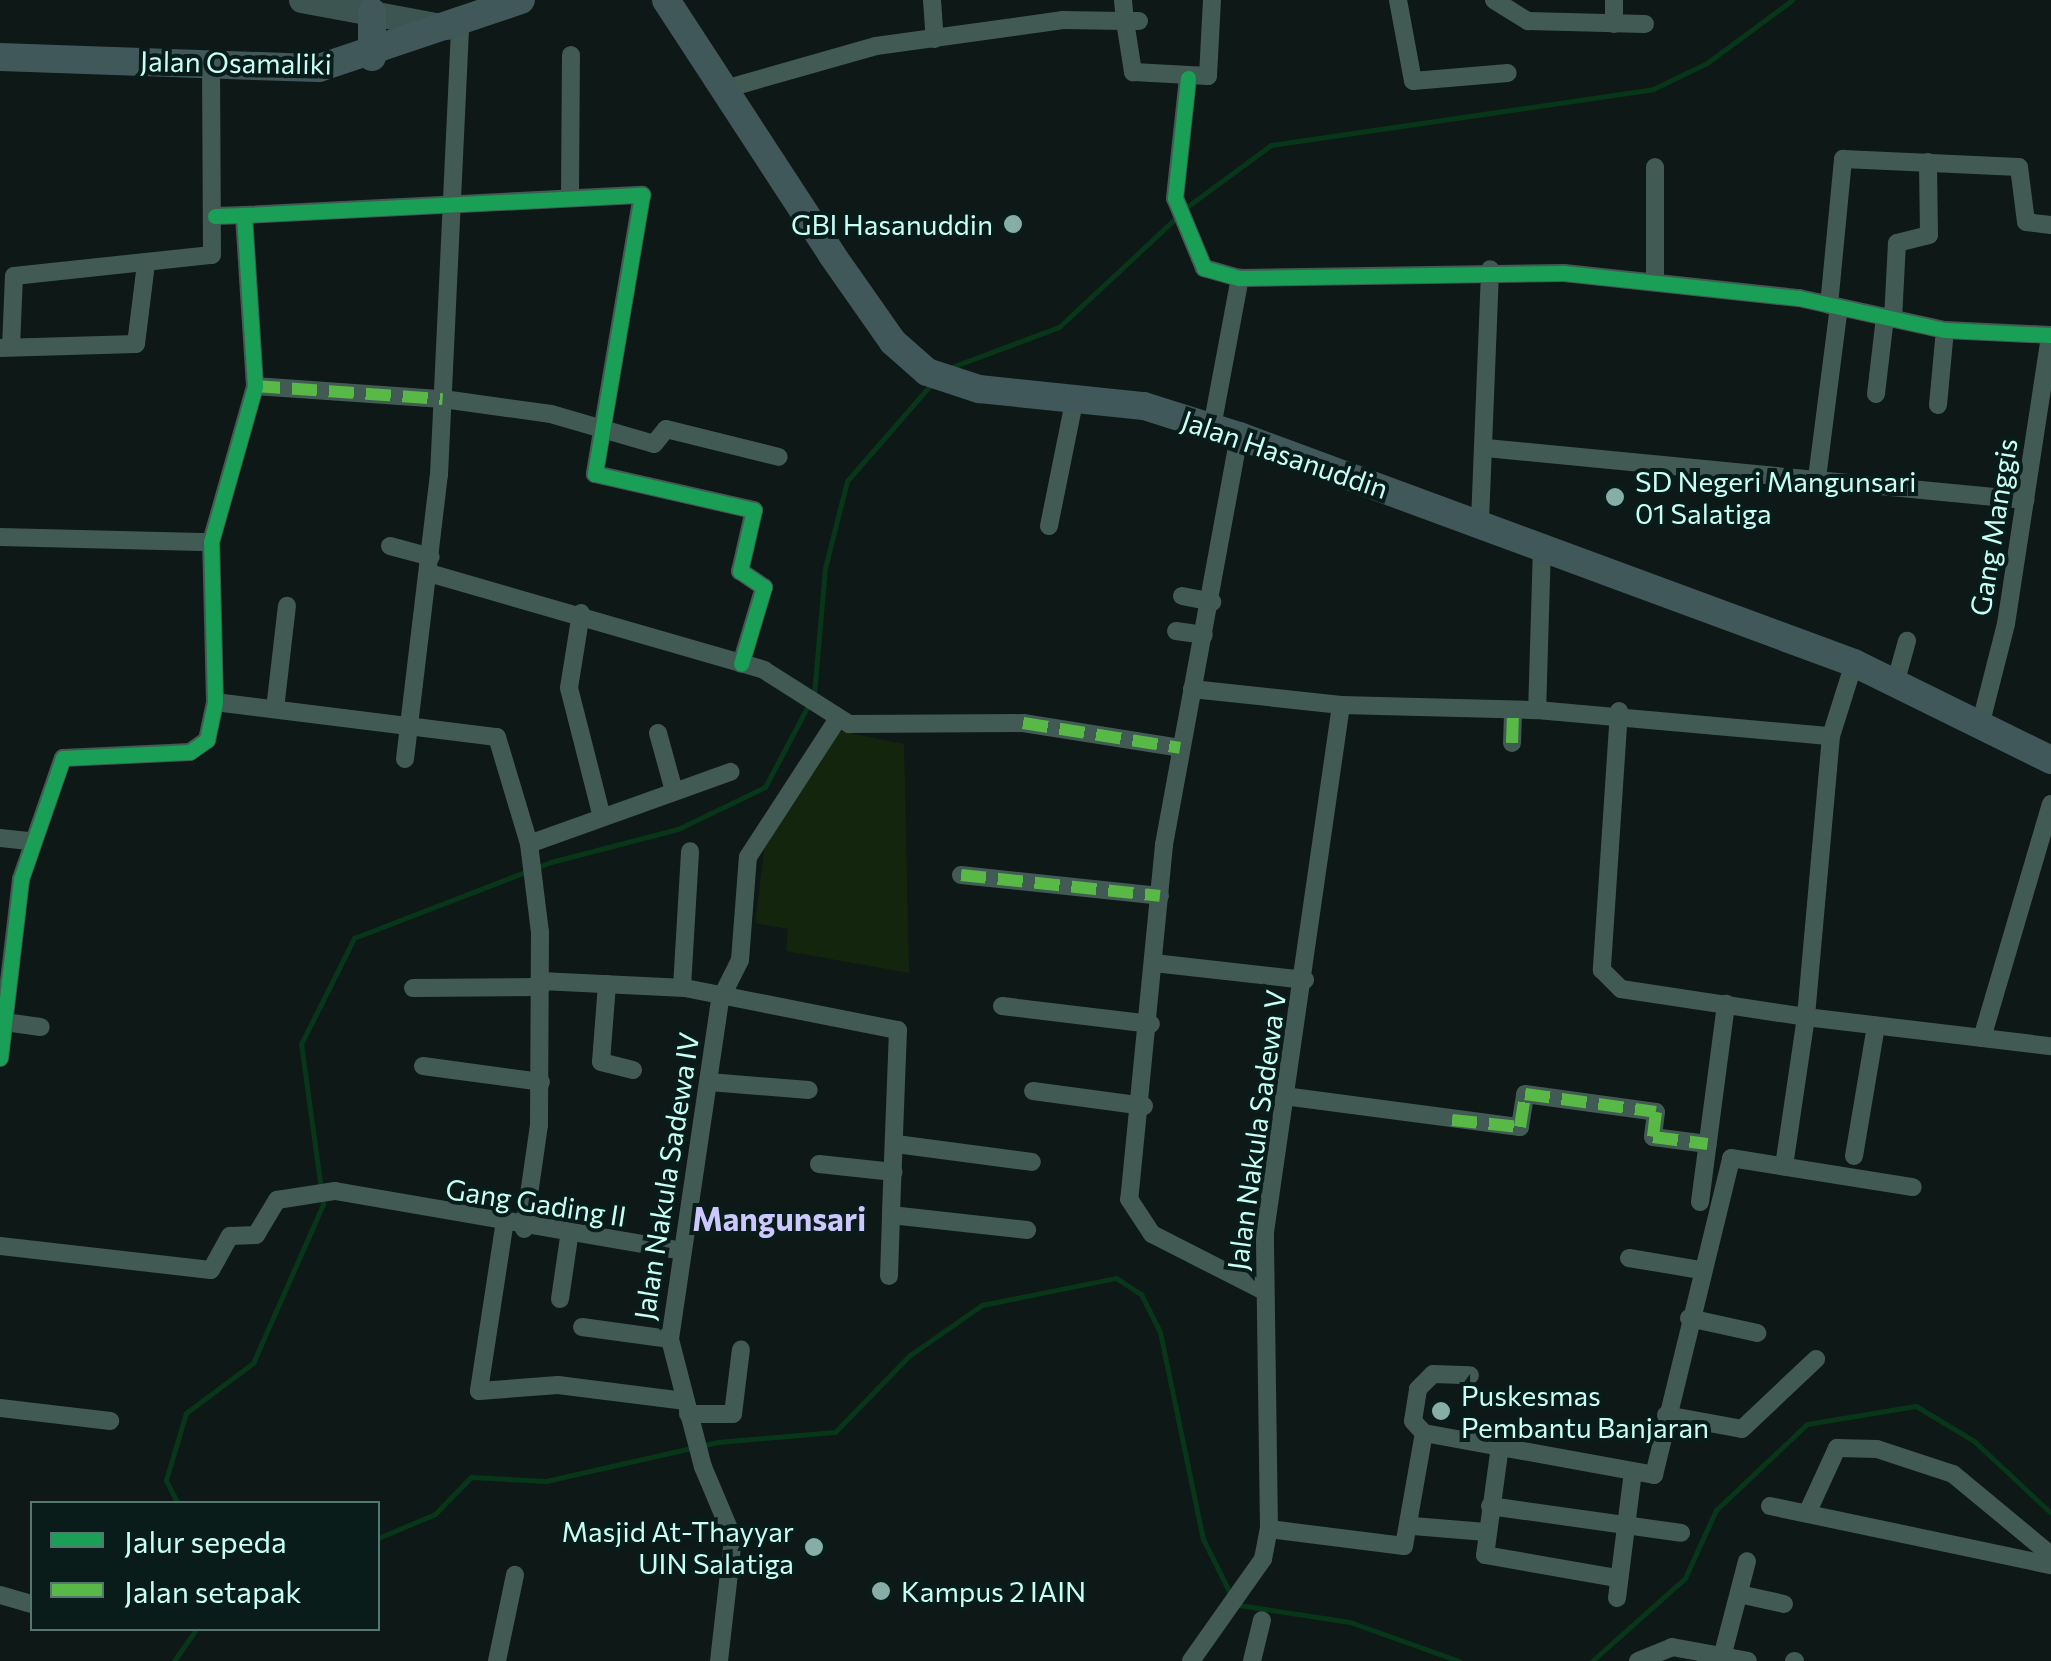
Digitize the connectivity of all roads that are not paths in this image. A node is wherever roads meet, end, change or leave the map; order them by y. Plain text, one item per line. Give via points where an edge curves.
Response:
1 (306, 0) edge
2 (521, 0) edge
3 (666, 0) edge
4 (932, 0) edge
5 (1123, 0) edge
6 (1212, 0) edge
7 (1398, 0) edge
8 (1494, 0) edge
9 (1614, 0) edge
10 (372, 12) junction
11 (1132, 21) junction
12 (1614, 24) junction
13 (1645, 24) dead end
14 (456, 27) junction
15 (934, 39) junction
16 (571, 55) dead end
17 (372, 56) junction
18 (0, 57) edge
19 (211, 64) junction
20 (1508, 73) dead end
21 (1188, 78) junction
22 (725, 89) junction
23 (1928, 162) junction
24 (1655, 168) dead end
25 (570, 194) junction
26 (452, 200) junction
27 (244, 215) junction
28 (215, 216) junction
29 (2051, 225) edge
30 (146, 264) junction
31 (1490, 269) junction
32 (1240, 278) junction
33 (1655, 280) junction
34 (1834, 306) junction
35 (1889, 318) junction
36 (1945, 330) junction
37 (2051, 335) edge
38 (5, 347) edge
39 (255, 386) junction
40 (1876, 394) dead end
41 (1075, 397) junction
42 (443, 399) junction
43 (1938, 405) dead end
44 (606, 427) junction
45 (1212, 427) junction
46 (1239, 436) junction
47 (1486, 448) junction
48 (779, 457) dead end
49 (1817, 478) junction
50 (2025, 500) junction
51 (1480, 521) junction
52 (1050, 526) dead end
53 (0, 537) edge
54 (212, 542) junction
55 (390, 546) dead end
56 (1542, 546) junction
57 (430, 565) junction
58 (1182, 596) dead end
59 (1212, 602) junction
60 (287, 606) dead end
61 (581, 613) junction
62 (1176, 630) dead end
63 (1204, 635) junction
64 (1907, 641) dead end
65 (1854, 663) junction
66 (741, 664) junction
67 (1895, 684) junction
68 (1192, 689) junction
69 (216, 702) junction
70 (1341, 705) junction
71 (275, 708) junction
72 (1513, 710) junction
73 (1537, 710) junction
74 (1619, 711) junction
75 (837, 720) junction
76 (409, 724) junction
77 (1980, 726) junction
78 (658, 733) dead end
79 (1830, 736) junction
80 (1512, 742) dead end
81 (1180, 748) junction
82 (405, 759) dead end
83 (2051, 760) edge
84 (730, 772) dead end
85 (674, 792) junction
86 (2051, 804) edge
87 (602, 817) junction
88 (0, 838) edge
89 (32, 841) junction
90 (530, 850) junction
91 (690, 852) dead end
92 (961, 875) dead end
93 (1160, 896) junction
94 (1154, 962) junction
95 (1305, 980) junction
96 (541, 984) junction
97 (608, 984) junction
98 (413, 988) dead end
99 (682, 988) junction
100 (720, 1000) junction
101 (1726, 1004) junction
102 (1002, 1006) dead end
103 (1806, 1017) junction
104 (4, 1022) junction
105 (1151, 1024) junction
106 (1876, 1026) junction
107 (41, 1027) dead end
108 (1982, 1038) junction
109 (2051, 1046) edge
110 (0, 1058) edge
111 (423, 1066) dead end
112 (634, 1070) dead end
113 (541, 1082) junction
114 (709, 1082) junction
115 (810, 1090) dead end
116 (1033, 1091) dead end
117 (1284, 1096) junction
118 (1144, 1106) junction
119 (896, 1144) junction
120 (1708, 1144) junction
121 (1854, 1156) dead end
122 (1032, 1162) dead end
123 (820, 1164) dead end
124 (1784, 1166) junction
125 (894, 1172) junction
126 (1913, 1187) dead end
127 (1700, 1202) dead end
128 (891, 1215) junction
129 (504, 1227) junction
130 (524, 1229) junction
131 (1027, 1230) dead end
132 (569, 1237) junction
133 (0, 1246) edge
134 (681, 1251) junction
135 (1630, 1258) dead end
136 (1701, 1270) junction
137 (890, 1276) dead end
138 (1262, 1290) junction
139 (560, 1299) dead end
140 (1689, 1318) junction
141 (582, 1328) dead end
142 (1758, 1333) dead end
143 (670, 1339) junction
144 (741, 1349) dead end
145 (1816, 1358) dead end
146 (1470, 1375) dead end
147 (0, 1408) edge
148 (688, 1415) junction
149 (1666, 1415) junction
150 (110, 1421) dead end
151 (1424, 1433) junction
152 (1500, 1446) junction
153 (1633, 1472) junction
154 (1490, 1506) junction
155 (1770, 1506) dead end
156 (1810, 1507) junction
157 (1414, 1526) junction
158 (1623, 1526) junction
159 (1269, 1528) junction
160 (1486, 1532) junction
161 (1680, 1532) dead end
162 (2051, 1555) edge
163 (1747, 1560) dead end
164 (2051, 1565) edge
165 (515, 1575) dead end
166 (1618, 1578) junction
167 (1738, 1594) junction
168 (0, 1595) edge
169 (1618, 1598) dead end
170 (30, 1603) edge
171 (1784, 1604) dead end
172 (1262, 1620) dead end
173 (1721, 1658) edge
174 (497, 1661) edge
175 (719, 1661) edge
176 (1191, 1661) edge
177 (1252, 1661) edge
178 (1638, 1661) edge
179 (1748, 1661) edge

1 - 10 street
2 - 14 main road, Jalan Osamaliki
3 - 22 main road, Jalan Hasanuddin
4 - 15 street
5 - 11 street
6 - 21 street via 1211,74
7 - 20 street via 1413,81
8 - 12 street via 1528,21
9 - 12 street
10 - 14 street
10 - 17 main road
11 - 15 street via 1063,20
11 - 21 street via 1133,72
12 - 13 street
14 - 17 main road, Jalan Osamaliki
14 - 26 street
15 - 22 street via 785,67
16 - 25 street
17 - 19 main road, Jalan Osamaliki via 319,68
18 - 19 main road, Jalan Osamaliki
19 - 28 street
21 - 32 street via 1175,198 1204,268
22 - 41 main road, Jalan Hasanuddin via 883,328 940,378
23 - 29 street via 2019,167 2026,222
23 - 34 street via 1841,161
23 - 35 street via 1930,234 1896,244
24 - 33 street
25 - 26 street
25 - 44 street via 642,196
26 - 27 street
26 - 42 street
27 - 28 street
27 - 39 street
28 - 30 street via 210,258
30 - 38 street via 12,278
30 - 38 street via 136,344
31 - 32 street
31 - 33 street
31 - 47 street
32 - 45 street
33 - 34 street
34 - 35 street
34 - 49 street
35 - 36 street
35 - 40 street
36 - 37 street
36 - 43 street
37 - 50 street, Gang Manggis
39 - 42 street
39 - 54 street
41 - 45 main road, Jalan Hasanuddin
41 - 52 street
42 - 44 street
42 - 57 street
44 - 48 street via 654,444 666,429
44 - 66 street via 597,476 754,510 740,571 764,586
45 - 46 main road, Jalan Hasanuddin
46 - 51 main road, Jalan Hasanuddin
46 - 59 street
47 - 49 street
47 - 51 street
49 - 50 street
50 - 77 street, Gang Manggis
51 - 56 main road, Jalan Hasanuddin
53 - 54 street
54 - 69 street
55 - 57 street
56 - 65 main road, Jalan Hasanuddin
56 - 73 street
57 - 61 street
57 - 76 street
58 - 59 street
59 - 63 street
60 - 71 street
61 - 66 street
61 - 87 street via 570,688
62 - 63 street
63 - 68 street
64 - 67 street
65 - 67 main road, Jalan Hasanuddin
65 - 79 street
66 - 75 street via 799,686
67 - 77 main road, Jalan Hasanuddin
68 - 70 street
68 - 81 street
69 - 71 street
69 - 89 street via 200,748 66,755
70 - 72 street
70 - 95 street, Jalan Nakula Sadewa V
71 - 76 street
72 - 73 street
72 - 80 street
73 - 74 street
74 - 79 street
74 - 101 street via 1602,970 1621,990
75 - 81 street via 1023,723
75 - 100 street, Jalan Nakula Sadewa IV via 757,833 738,976
76 - 82 street
76 - 90 street via 497,737
77 - 83 main road, Jalan Hasanuddin
78 - 85 street
79 - 103 street
81 - 93 street
84 - 85 street
85 - 87 street
86 - 108 street
87 - 90 street
88 - 89 street
89 - 104 street
90 - 96 street
91 - 99 street
92 - 93 street
93 - 94 street
94 - 95 street
94 - 105 street
95 - 117 street, Jalan Nakula Sadewa V
96 - 97 street
96 - 98 street
96 - 113 street
97 - 99 street
97 - 112 street via 601,1062
99 - 100 street
100 - 114 street, Jalan Nakula Sadewa IV
100 - 119 street via 898,1030
101 - 103 street
101 - 120 street
102 - 105 street
103 - 106 street
103 - 124 street
104 - 107 street
104 - 110 street
105 - 118 street
106 - 108 street
106 - 121 street
108 - 109 street
111 - 113 street
113 - 130 street
114 - 115 street
114 - 134 street, Jalan Nakula Sadewa IV
116 - 118 street
117 - 120 street via 1520,1127 1525,1094 1656,1112 1652,1136
117 - 138 street, Jalan Nakula Sadewa V
118 - 138 street via 1128,1199 1134,1219 1224,1278
119 - 122 street
119 - 125 street
120 - 127 street
123 - 125 street
124 - 126 street
124 - 136 street via 1731,1158
125 - 128 street
128 - 131 street
128 - 137 street
129 - 130 street, Gang Gading II
129 - 133 street, Gang Gading II via 335,1191 272,1204 258,1233 230,1236 211,1270
129 - 148 street via 478,1391 558,1385
130 - 132 street, Gang Gading II
132 - 134 street, Gang Gading II
132 - 139 street
134 - 143 street, Jalan Nakula Sadewa IV
135 - 136 street
136 - 140 street
138 - 159 street, Jalan Nakula Sadewa V
140 - 142 street
140 - 149 street
141 - 143 street
143 - 148 street, Jalan Nakula Sadewa IV
144 - 148 street via 733,1414
145 - 149 street via 1742,1429
146 - 151 street via 1421,1381 1412,1421
147 - 150 street
148 - 175 street, Jalan Nakula Sadewa IV via 733,1538
149 - 153 street via 1654,1476
151 - 152 street
151 - 157 street
152 - 153 street
152 - 154 street
153 - 158 street
154 - 158 street
154 - 160 street
155 - 156 street
156 - 162 street via 1838,1448 1877,1449 1953,1474
156 - 164 street
157 - 159 street via 1404,1546
157 - 160 street
158 - 161 street
158 - 166 street
159 - 176 street, Jalan Nakula Sadewa V via 1263,1559
160 - 166 street via 1488,1557
163 - 167 street
165 - 174 street
166 - 169 street
167 - 171 street
167 - 173 street
168 - 170 street
172 - 177 street
173 - 178 street via 1672,1647
173 - 179 street

